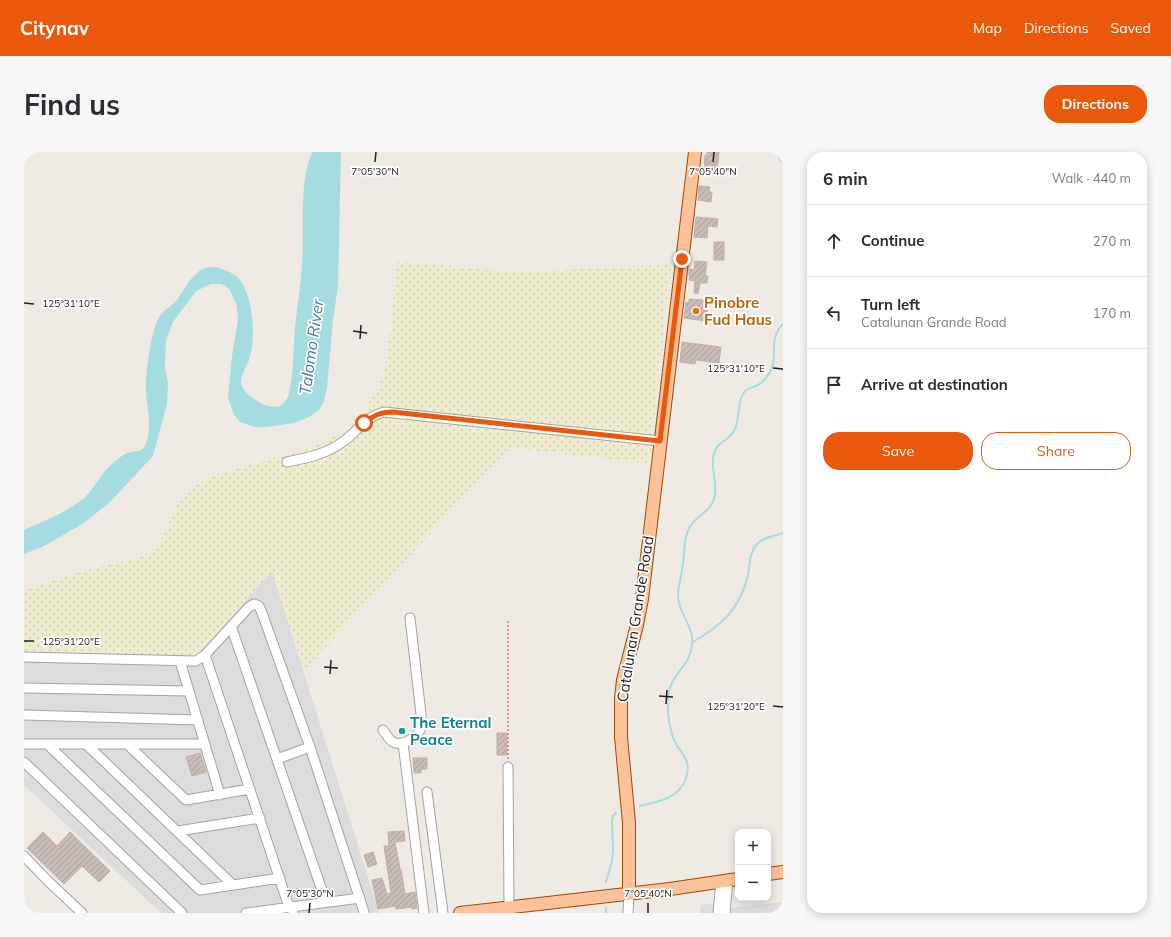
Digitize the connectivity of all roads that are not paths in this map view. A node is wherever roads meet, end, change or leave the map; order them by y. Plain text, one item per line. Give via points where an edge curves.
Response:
1 (695, 152) edge
2 (660, 441) junction
3 (287, 462) dead end
4 (410, 618) dead end
5 (231, 626) junction
6 (206, 655) junction
7 (24, 657) edge
8 (180, 661) junction
9 (24, 688) edge
10 (189, 691) junction
11 (24, 715) edge
12 (198, 720) junction
13 (383, 730) dead end
14 (403, 743) junction
15 (24, 744) edge
16 (47, 744) junction
17 (86, 744) junction
18 (127, 744) junction
19 (204, 744) junction
20 (310, 747) junction
21 (277, 759) junction
22 (24, 762) edge
23 (508, 767) road end
24 (250, 789) junction
25 (427, 792) dead end
26 (220, 794) junction
27 (260, 818) junction
28 (178, 832) junction
29 (24, 856) edge
30 (783, 872) edge
31 (771, 874) edge
32 (280, 878) junction
33 (729, 880) edge
34 (233, 885) junction
35 (629, 894) junction
36 (360, 898) junction
37 (326, 902) junction
38 (509, 908) junction
39 (289, 909) edge
40 (364, 912) dead end
41 (82, 913) edge
42 (182, 913) edge
43 (246, 913) edge
44 (424, 913) edge
45 (443, 913) edge
46 (460, 913) edge
47 (628, 913) edge
48 (718, 913) edge
49 (725, 913) edge

1 - 2 main road, Catalunan Grande Road
2 - 3 street via 384,412 374,415 344,441 323,454
2 - 35 main road, Catalunan Grande Road via 642,599 621,693 620,722 629,823
4 - 14 street via 422,721 415,736
5 - 6 street
5 - 20 street via 251,605 256,604 261,608
5 - 21 street
6 - 8 street via 196,661
6 - 24 street
7 - 8 street
8 - 10 street
9 - 10 street
10 - 12 street
11 - 12 street
12 - 19 street
13 - 14 street via 395,743
14 - 44 street
15 - 16 street
16 - 17 street
16 - 34 street via 200,890
17 - 18 street
17 - 28 street
18 - 19 street
18 - 26 street via 186,800
19 - 26 street
20 - 21 street
20 - 36 street
21 - 37 street
22 - 42 street
23 - 38 street
24 - 26 street
24 - 27 street
25 - 45 street
27 - 28 street
27 - 32 street
28 - 34 street
29 - 41 street
30 - 31 main road
32 - 34 street
32 - 39 street
33 - 35 main road
33 - 48 street
33 - 49 street
35 - 38 main road
35 - 47 street
36 - 37 street
36 - 40 street
37 - 39 street
38 - 46 main road
39 - 43 street

